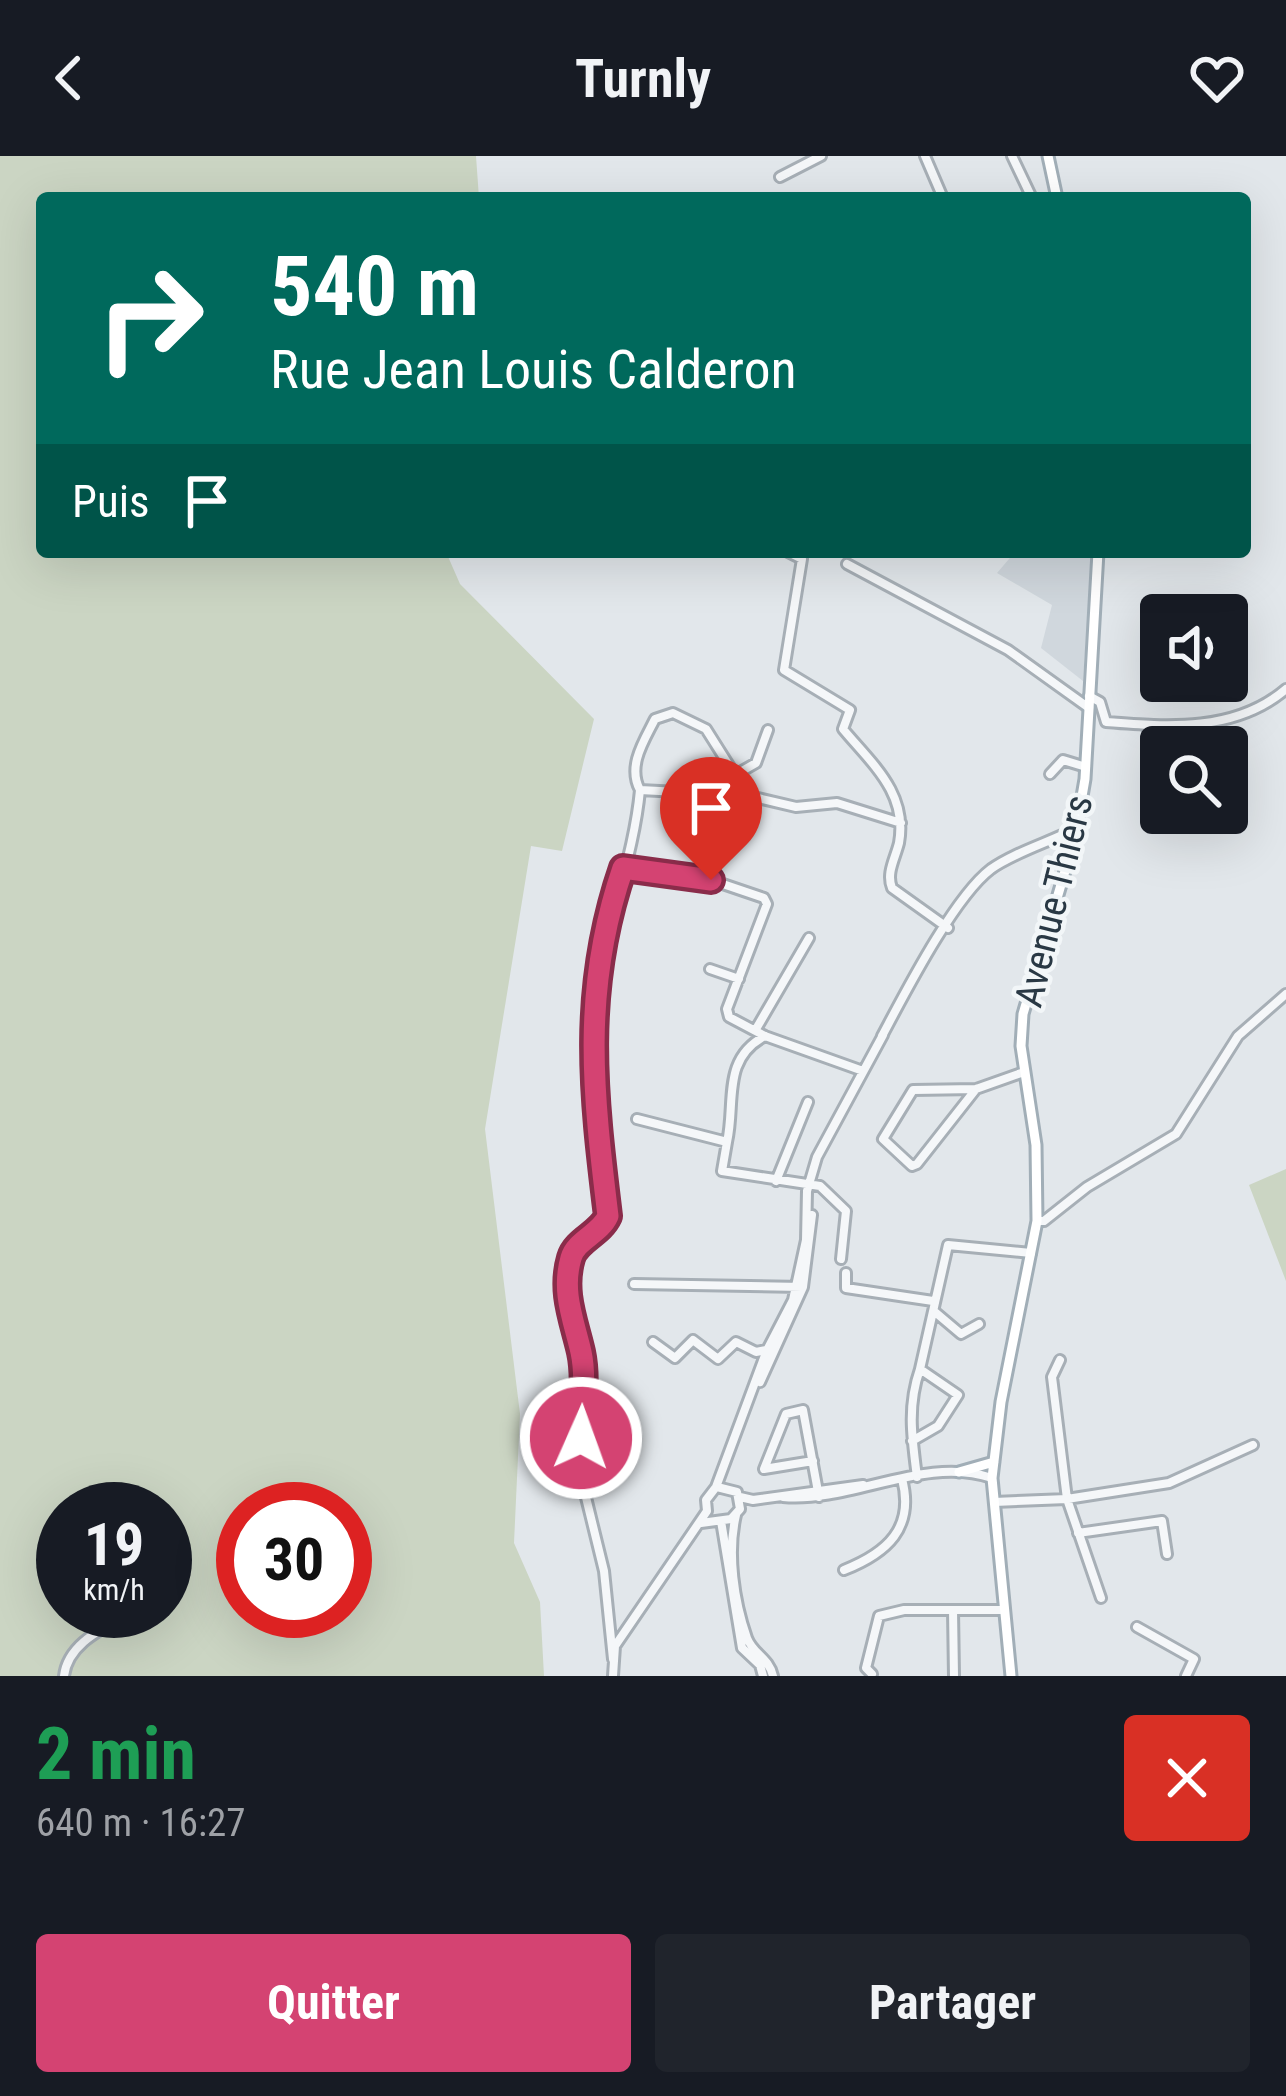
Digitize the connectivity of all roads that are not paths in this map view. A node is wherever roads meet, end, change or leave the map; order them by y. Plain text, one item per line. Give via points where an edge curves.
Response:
1 (821, 156) edge
2 (926, 156) edge
3 (1012, 156) edge
4 (1048, 156) edge
5 (780, 177) dead end
6 (941, 192) edge
7 (1029, 192) edge
8 (1056, 192) edge
9 (800, 558) edge
10 (1098, 558) edge
11 (847, 564) dead end
12 (1286, 689) edge
13 (1089, 702) junction
14 (768, 730) dead end
15 (1086, 766) junction
16 (1050, 774) dead end
17 (735, 775) junction
18 (640, 790) junction
19 (901, 823) junction
20 (1077, 828) junction
21 (1045, 844) junction
22 (1072, 849) junction
23 (623, 868) junction
24 (947, 928) junction
25 (809, 938) dead end
26 (710, 969) dead end
27 (740, 979) junction
28 (1286, 994) edge
29 (761, 1033) junction
30 (862, 1070) junction
31 (1024, 1072) junction
32 (976, 1089) junction
33 (808, 1102) dead end
34 (637, 1119) dead end
35 (728, 1142) junction
36 (776, 1181) junction
37 (810, 1187) junction
38 (1036, 1221) junction
39 (1033, 1254) junction
40 (842, 1259) dead end
41 (846, 1273) dead end
42 (634, 1284) dead end
43 (800, 1286) junction
44 (933, 1301) junction
45 (935, 1312) junction
46 (980, 1324) dead end
47 (653, 1342) dead end
48 (770, 1351) junction
49 (1060, 1360) dead end
50 (920, 1369) junction
51 (912, 1441) junction
52 (1253, 1444) dead end
53 (813, 1461) junction
54 (994, 1462) junction
55 (959, 1472) junction
56 (916, 1478) junction
57 (992, 1478) junction
58 (902, 1479) junction
59 (722, 1486) junction
60 (818, 1494) junction
61 (740, 1497) junction
62 (1066, 1499) junction
63 (753, 1500) junction
64 (992, 1503) junction
65 (738, 1512) junction
66 (714, 1516) junction
67 (1078, 1533) junction
68 (1167, 1554) dead end
69 (844, 1570) dead end
70 (1101, 1598) dead end
71 (952, 1610) junction
72 (1004, 1610) junction
73 (1137, 1628) dead end
74 (86, 1638) edge
75 (613, 1659) junction
76 (872, 1674) edge
77 (64, 1676) edge
78 (613, 1676) edge
79 (763, 1676) edge
80 (773, 1676) edge
81 (954, 1676) edge
82 (1011, 1676) edge
83 (1186, 1676) edge

1 - 5 street
2 - 6 street
3 - 7 street
4 - 8 main road
9 - 19 street via 784,670 845,702 843,729 892,788
10 - 13 main road, Avenue Thiers
11 - 13 street
12 - 13 street via 1251,715 1216,723 1106,722 1100,702
13 - 15 main road, Avenue Thiers
14 - 17 street via 757,764
15 - 16 street via 1063,760
15 - 20 main road, Avenue Thiers
17 - 18 street via 698,793
17 - 18 street via 706,729 664,714 635,762
17 - 19 street via 757,800 837,803
18 - 23 street
19 - 24 street via 892,888
20 - 21 street
20 - 22 main road, Avenue Thiers
21 - 22 street
21 - 24 street via 994,867
22 - 31 main road, Avenue Thiers via 1026,998
23 - 27 street via 711,880 764,898
23 - 75 street via 590,1071 608,1216 571,1256 568,1300 584,1386 581,1477 604,1571
24 - 30 street
25 - 29 street
26 - 27 street
27 - 29 street via 729,1017
28 - 38 street via 1238,1036 1191,1117 1165,1145
29 - 30 street
29 - 35 street via 736,1066
30 - 37 street
31 - 32 street
31 - 38 main road, Avenue Thiers via 1036,1145
32 - 32 street via 914,1090 884,1145 917,1164
33 - 36 street
34 - 35 street
35 - 36 street via 722,1171
36 - 37 street
37 - 40 street via 820,1186 846,1210
37 - 43 street via 812,1239
38 - 39 main road, Avenue Thiers
39 - 44 street via 948,1244
39 - 54 main road, Avenue Thiers
41 - 44 street via 847,1288
42 - 43 street
43 - 48 street
44 - 45 street
45 - 46 street via 961,1334
45 - 50 street
47 - 48 street via 675,1358 693,1340 718,1359 736,1342
48 - 59 street
49 - 62 street via 1052,1377
50 - 51 street via 909,1399
50 - 51 street via 958,1395 938,1426
51 - 56 street
52 - 62 street via 1169,1483
53 - 53 street via 803,1410 786,1414 764,1468
53 - 60 street
54 - 55 main road
54 - 57 main road, Avenue Thiers
55 - 56 street
55 - 57 street
56 - 58 street
57 - 64 main road, Avenue Thiers
58 - 60 street
58 - 69 street via 904,1517 892,1545
59 - 61 street
59 - 66 street via 708,1495
60 - 63 street
61 - 63 street
61 - 65 street
62 - 64 street
62 - 67 street
63 - 65 street
64 - 72 main road, Avenue Thiers
65 - 66 street
65 - 80 street via 731,1555 748,1643 770,1662
66 - 75 street via 701,1523
66 - 79 street via 742,1648
67 - 68 street via 1162,1521
67 - 70 street
71 - 72 street
71 - 76 street via 874,1619 866,1668
71 - 81 street
72 - 82 main road, Avenue Thiers
73 - 83 street via 1194,1659
74 - 77 street
75 - 78 street

